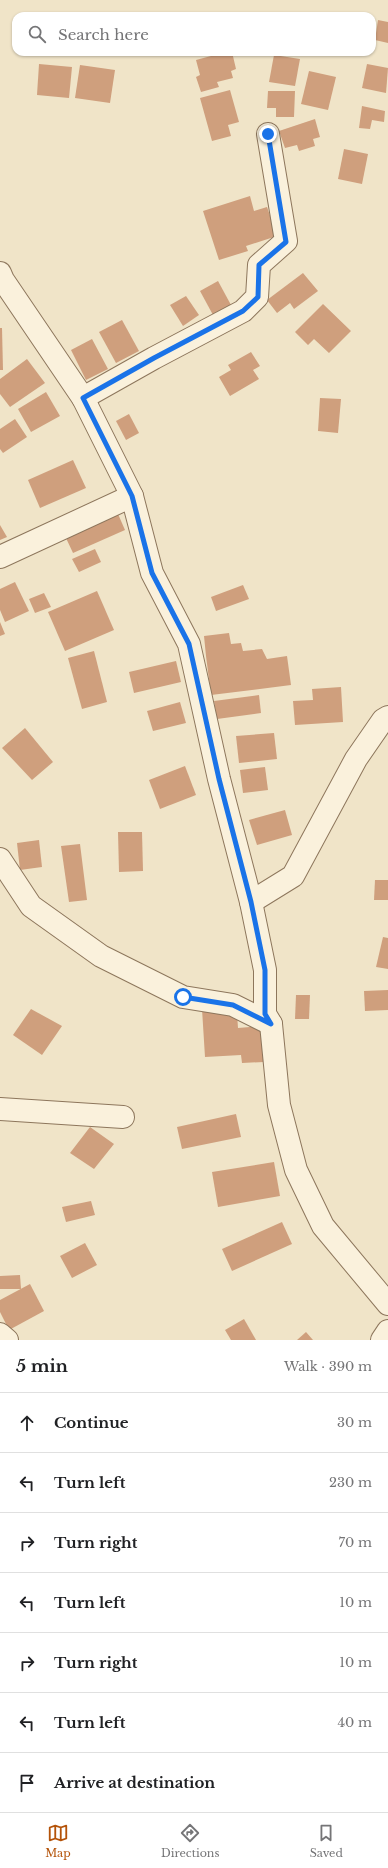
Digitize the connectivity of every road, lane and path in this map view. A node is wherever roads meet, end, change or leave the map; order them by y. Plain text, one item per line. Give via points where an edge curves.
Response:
1 (268, 134) dead end
2 (1, 277) edge
3 (83, 398) junction
4 (132, 496) junction
5 (0, 557) edge
6 (388, 717) edge
7 (0, 858) edge
8 (251, 902) junction
9 (271, 1024) junction
10 (0, 1109) edge
11 (123, 1117) dead end
12 (388, 1304) edge
13 (388, 1331) edge
14 (0, 1334) edge
15 (8, 1340) edge
16 (382, 1340) edge

1 - 3 street via 286,242 259,265 258,297 243,311
2 - 3 street
3 - 4 street
4 - 5 street
4 - 8 street via 152,573 189,644 219,779
6 - 8 street via 383,720 356,759 293,876
7 - 9 street via 31,906 101,956 183,997 233,1005
8 - 9 street via 265,970 265,1014
9 - 12 street via 279,1105 296,1170 323,1226
10 - 11 street
13 - 16 street
14 - 15 street

